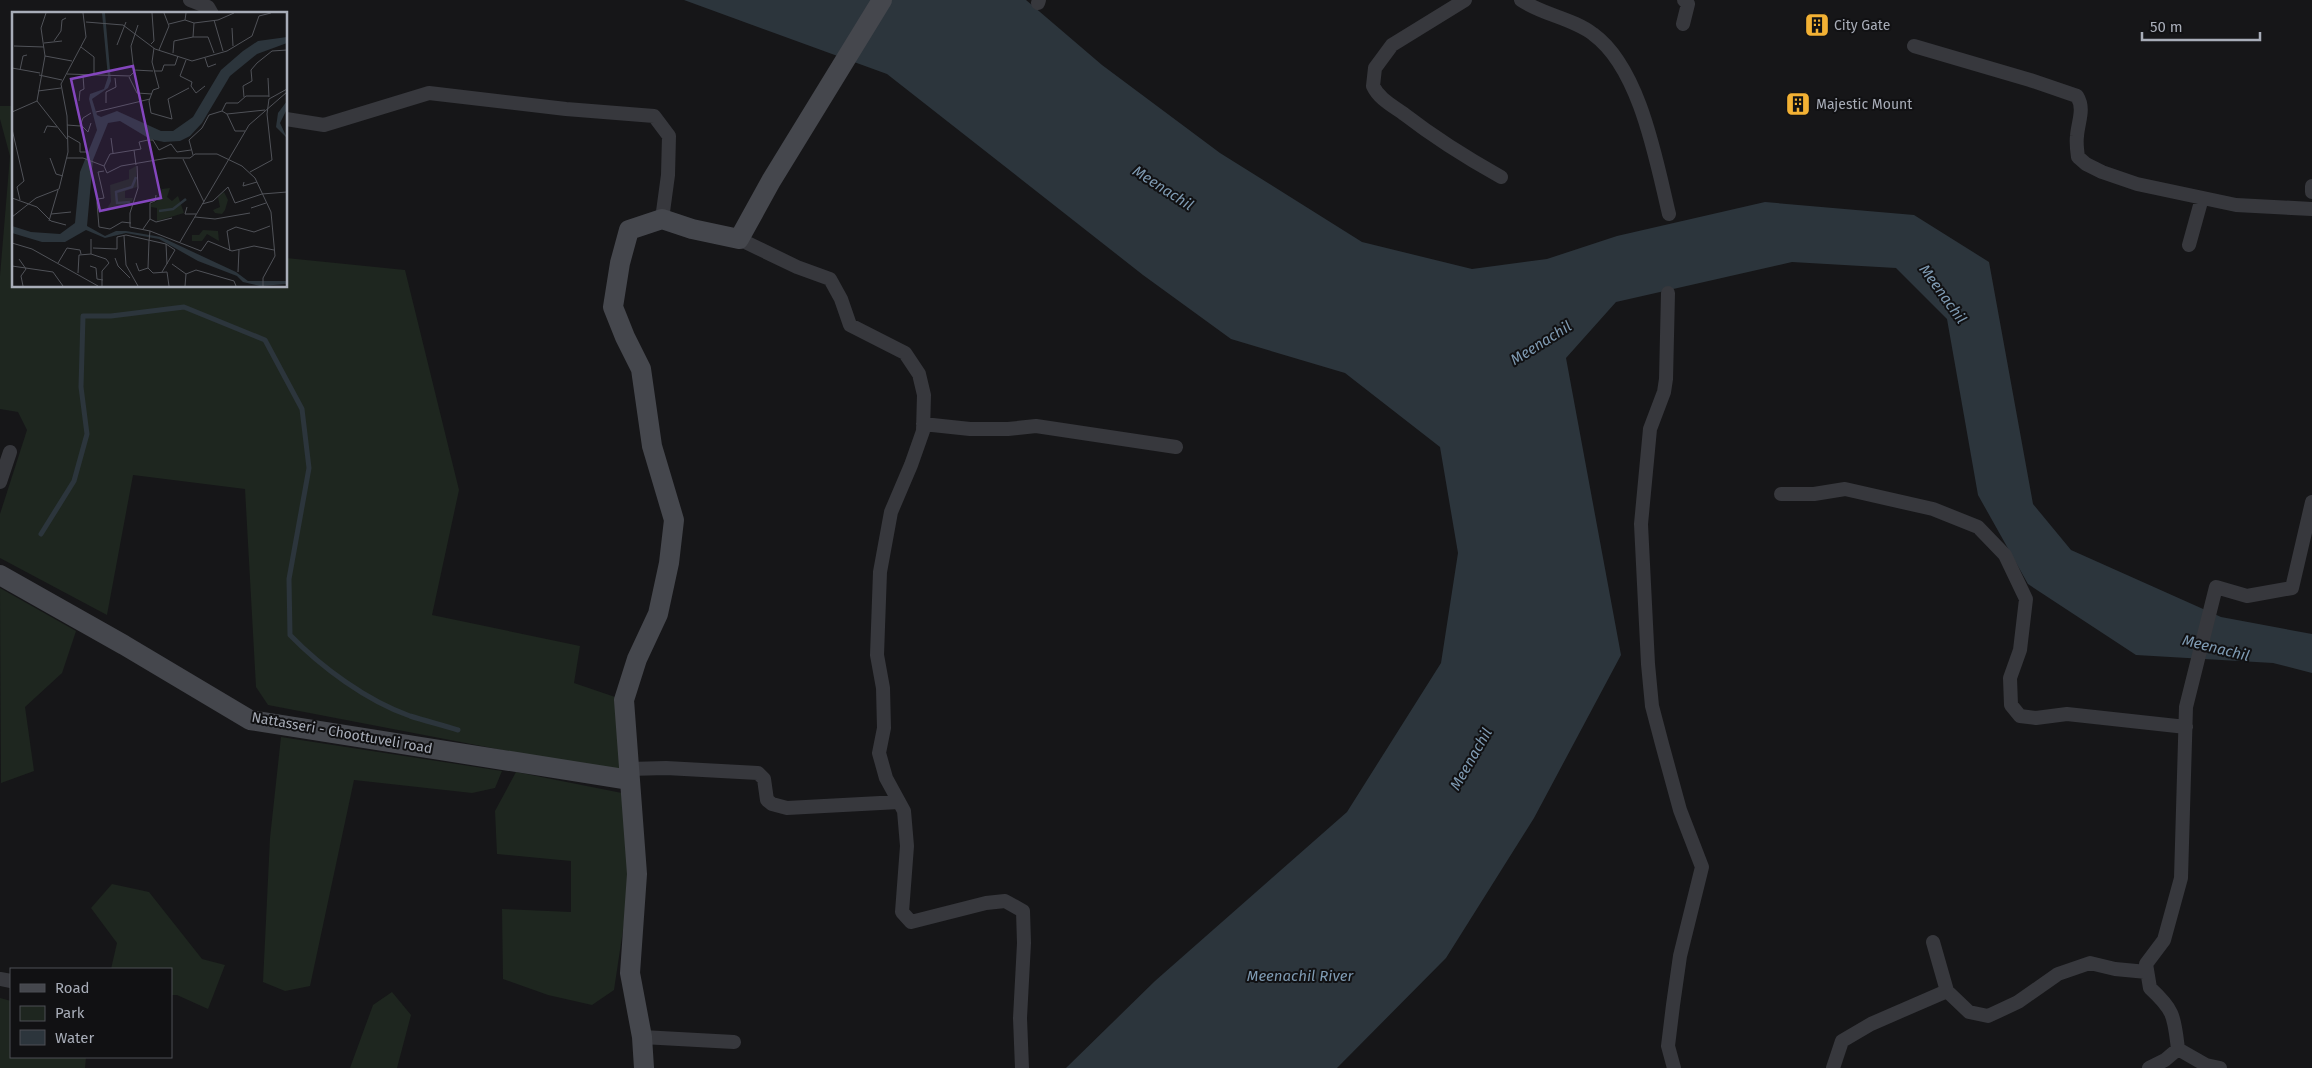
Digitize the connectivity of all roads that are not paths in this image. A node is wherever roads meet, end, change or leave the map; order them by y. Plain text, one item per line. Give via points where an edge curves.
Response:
1 (190, 0) edge
2 (882, 0) edge
3 (1464, 0) edge
4 (1521, 0) edge
5 (1684, 0) edge
6 (211, 12) edge
7 (1682, 24) dead end
8 (1914, 46) dead end
9 (288, 119) edge
10 (1501, 177) dead end
11 (2312, 186) edge
12 (2312, 192) edge
13 (2202, 198) junction
14 (2312, 209) edge
15 (1669, 214) dead end
16 (662, 219) junction
17 (740, 239) junction
18 (2189, 245) dead end
19 (1668, 293) dead end
20 (923, 424) junction
21 (1176, 447) dead end
22 (10, 452) dead end
23 (0, 482) edge
24 (1781, 494) dead end
25 (2312, 502) edge
26 (0, 575) edge
27 (2186, 727) junction
28 (630, 775) junction
29 (899, 802) junction
30 (1933, 942) dead end
31 (2147, 972) junction
32 (1947, 991) junction
33 (642, 1037) junction
34 (734, 1042) dead end
35 (2178, 1049) junction
36 (644, 1068) edge
37 (1022, 1068) edge
38 (1674, 1068) edge
39 (1833, 1068) edge
40 (2149, 1068) edge
41 (2220, 1068) edge

1 - 6 street via 208,7
2 - 17 main road via 771,181
3 - 10 street via 1392,45 1376,68 1373,86 1381,98 1422,128
4 - 15 street via 1594,34 1614,54 1634,91
5 - 7 street via 1688,4
8 - 13 street via 2077,96 2081,102 2078,157 2086,164 2137,184
9 - 16 street via 324,125 429,93 654,116 669,136
11 - 12 street
13 - 14 street via 2236,205
13 - 18 street
16 - 17 main road
16 - 28 main road via 629,230 613,307 641,369 652,446 674,520 658,614 637,659 624,700
17 - 20 street via 796,267 830,279 850,325 905,353 919,374 924,395
19 - 38 street via 1666,379 1650,429 1641,524 1645,610 1652,706 1680,810 1702,867 1680,956 1673,1005 1668,1046
20 - 21 street via 970,429 1036,426
20 - 29 street via 911,465 891,512 880,572 877,655 883,688 884,728 879,753 886,778
22 - 23 street
24 - 27 street via 1814,494 1845,489 1933,509 1978,527 2004,555 2026,599 2020,650 2010,678 2011,705 2020,716 2036,718 2067,714
25 - 27 street via 2292,588 2247,596 2216,587 2186,707
26 - 28 main road, Nattasseri - Choottuveli road via 250,720
27 - 31 street via 2181,878 2164,940 2146,964
28 - 29 street via 666,768 758,773 764,779 767,800 787,808
28 - 33 main road via 637,874 630,972
29 - 37 street via 904,811 907,846 902,912 911,922 1005,901 1023,911
30 - 32 street
31 - 32 street via 2090,964 2058,974 2018,1002 1988,1016 1969,1012
31 - 35 street via 2150,988 2173,1014
32 - 39 street via 1871,1024 1842,1041
33 - 34 street
33 - 36 main road
35 - 40 street
35 - 41 street via 2206,1065

